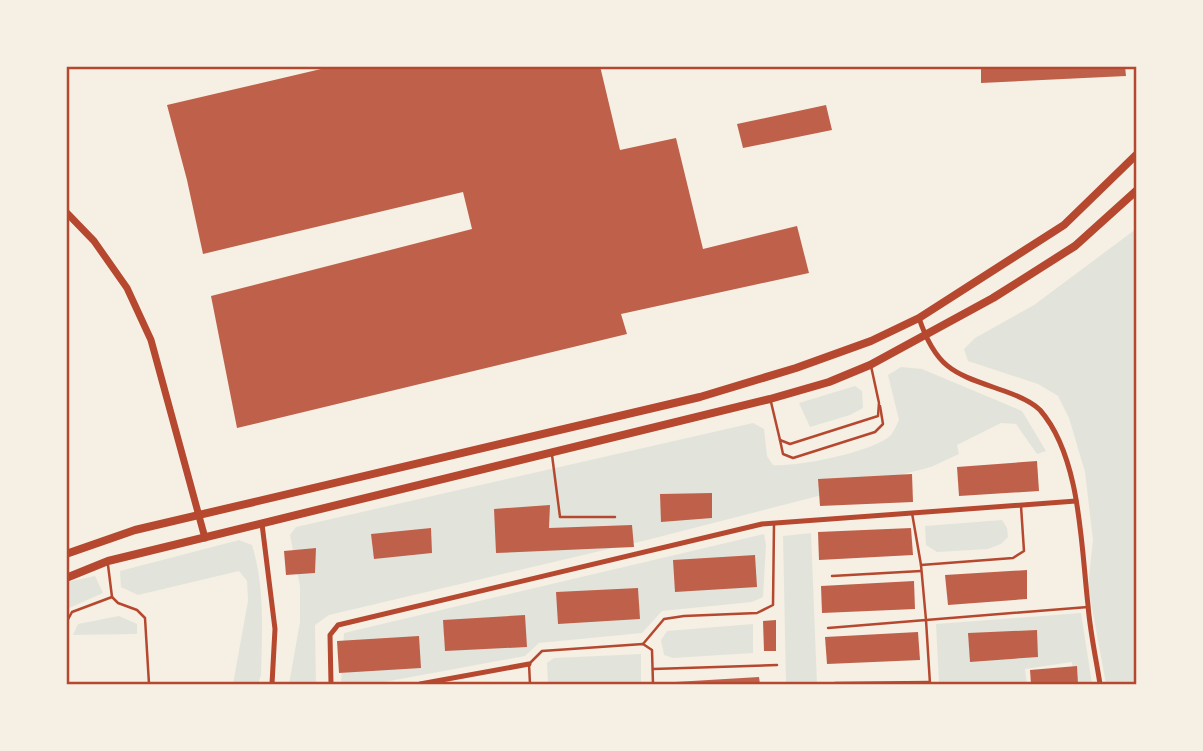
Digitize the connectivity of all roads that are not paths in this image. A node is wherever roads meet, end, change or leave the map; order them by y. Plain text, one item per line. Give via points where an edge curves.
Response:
1 (1136, 155) edge
2 (1136, 191) edge
3 (66, 212) edge
4 (919, 318) junction
5 (925, 336) junction
6 (870, 365) junction
7 (770, 399) junction
8 (879, 403) junction
9 (780, 440) junction
10 (552, 451) junction
11 (1076, 501) junction
12 (1021, 505) junction
13 (912, 513) junction
14 (199, 515) junction
15 (615, 517) dead end
16 (774, 523) junction
17 (262, 524) junction
18 (205, 538) junction
19 (66, 554) edge
20 (108, 561) junction
21 (921, 565) junction
22 (921, 571) junction
23 (832, 576) dead end
24 (66, 578) edge
25 (112, 597) junction
26 (1088, 607) junction
27 (926, 620) junction
28 (66, 623) edge
29 (828, 628) dead end
30 (643, 643) junction
31 (529, 664) junction
32 (777, 665) dead end
33 (653, 669) junction
34 (66, 671) edge
35 (835, 683) edge
36 (930, 683) edge
37 (67, 684) edge
38 (149, 684) edge
39 (272, 684) edge
40 (331, 684) edge
41 (421, 684) edge
42 (530, 684) edge
43 (653, 684) edge
44 (1100, 684) edge

1 - 4 main road via 1064,225
2 - 5 main road via 1075,246
3 - 14 street via 94,241 127,288 151,340
4 - 5 street
4 - 14 main road via 871,341 700,397
5 - 6 main road
5 - 11 street via 945,366 1038,408 1069,468
6 - 7 main road
6 - 8 lane
7 - 9 lane
7 - 10 main road
8 - 9 lane via 878,416 790,444
8 - 9 lane via 883,424 875,432 793,458 783,454
10 - 15 lane via 560,517
10 - 17 main road
11 - 12 street
11 - 26 street
12 - 13 street
12 - 21 lane via 1024,551 1013,558
13 - 16 street
13 - 21 lane
14 - 18 street
14 - 19 main road via 135,530
16 - 30 lane via 773,606 757,613 664,619
16 - 40 street via 338,625 330,635
17 - 18 main road
17 - 39 street via 275,629
18 - 20 main road
20 - 24 main road
20 - 25 lane
21 - 22 lane
22 - 23 lane
22 - 27 lane
25 - 28 lane via 72,612
25 - 38 lane via 145,618
26 - 27 lane
26 - 44 street
27 - 29 lane
27 - 36 lane
30 - 31 lane via 542,652
30 - 33 lane via 652,650
31 - 41 street
31 - 42 lane
32 - 33 lane
33 - 43 lane
34 - 37 lane
35 - 36 lane

